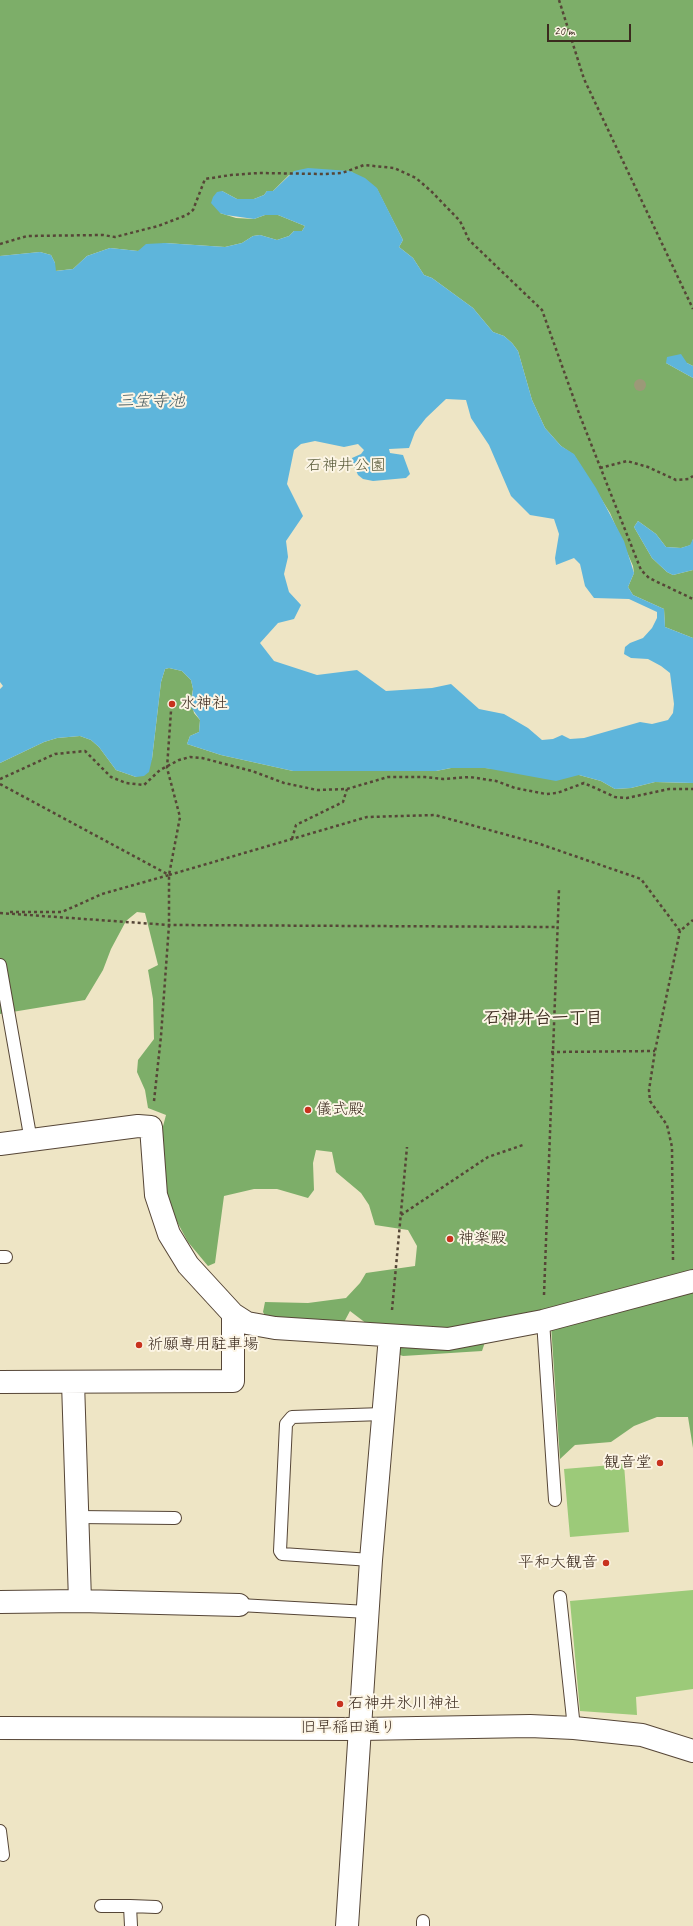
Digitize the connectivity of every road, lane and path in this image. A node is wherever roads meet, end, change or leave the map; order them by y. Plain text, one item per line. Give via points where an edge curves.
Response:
1 (559, 0) edge
2 (0, 244) edge
3 (693, 309) edge
4 (600, 468) junction
5 (693, 476) edge
6 (693, 599) edge
7 (171, 711) dead end
8 (167, 768) junction
9 (0, 779) edge
10 (0, 784) edge
11 (346, 789) junction
12 (693, 789) edge
13 (292, 839) junction
14 (170, 875) junction
15 (558, 890) dead end
16 (0, 913) edge
17 (693, 920) edge
18 (169, 924) junction
19 (557, 927) junction
20 (680, 931) junction
21 (0, 965) edge
22 (655, 1051) junction
23 (551, 1052) junction
24 (151, 1127) junction
25 (31, 1141) junction
26 (0, 1144) edge
27 (523, 1145) dead end
28 (407, 1147) dead end
29 (401, 1215) junction
30 (683, 1284) edge
31 (233, 1314) junction
32 (543, 1321) junction
33 (390, 1336) junction
34 (0, 1382) edge
35 (73, 1382) junction
36 (383, 1414) junction
37 (555, 1500) dead end
38 (77, 1517) junction
39 (175, 1518) dead end
40 (371, 1560) junction
41 (560, 1597) dead end
42 (80, 1601) junction
43 (0, 1602) edge
44 (239, 1605) joint
45 (368, 1612) junction
46 (0, 1728) edge
47 (574, 1728) junction
48 (361, 1729) junction
49 (693, 1751) edge
50 (0, 1831) edge
51 (3, 1855) dead end
52 (102, 1906) dead end
53 (130, 1906) junction
54 (156, 1907) dead end
55 (131, 1926) edge
56 (347, 1926) edge

1 - 3 path via 584,79
2 - 4 path via 27,236 115,237 158,226 187,215 193,210 205,180 259,173 342,173 364,165 394,168 416,178 431,191 460,221 469,240 542,310
4 - 5 path via 627,461 676,480 689,479
4 - 6 path via 640,570 649,578
7 - 8 path
8 - 9 path via 160,770 144,785 126,783 112,777 85,751 55,754
8 - 11 path via 179,760 202,758 297,786 317,790
8 - 14 path via 180,817
10 - 14 path
11 - 12 path via 388,777 425,776 443,779 476,778 546,794 557,793 584,783 615,797 627,798 669,789
11 - 13 path via 343,802 296,825
13 - 14 path
13 - 20 path via 367,817 435,815 540,844 641,880
14 - 16 path via 102,894 62,912
14 - 18 path
15 - 19 path
16 - 18 path
17 - 20 path
18 - 19 path
18 - 24 path
19 - 23 path
20 - 22 path
21 - 25 lane
22 - 23 path
22 - 30 path via 649,1090 650,1101 667,1125 672,1147
23 - 32 path
24 - 25 street via 138,1126
24 - 31 street via 156,1195 169,1234 188,1265
25 - 26 street
27 - 29 path via 488,1157
28 - 29 path
29 - 33 path
30 - 32 street
31 - 33 street via 247,1323 275,1328
31 - 35 street via 233,1381
32 - 33 street via 448,1339
32 - 37 lane
33 - 36 street
34 - 35 street
35 - 38 street
36 - 40 street
36 - 40 lane via 292,1417 286,1424 280,1551 282,1554
38 - 39 lane
38 - 42 street
40 - 45 street
41 - 47 lane
42 - 43 street
42 - 44 street
44 - 45 lane
45 - 48 street
46 - 48 street, 旧早稲田通り
47 - 48 street, 旧早稲田通り via 530,1726
47 - 49 street, 旧早稲田通り via 642,1735
48 - 56 street
50 - 51 lane
52 - 53 lane
53 - 54 lane
53 - 55 lane

